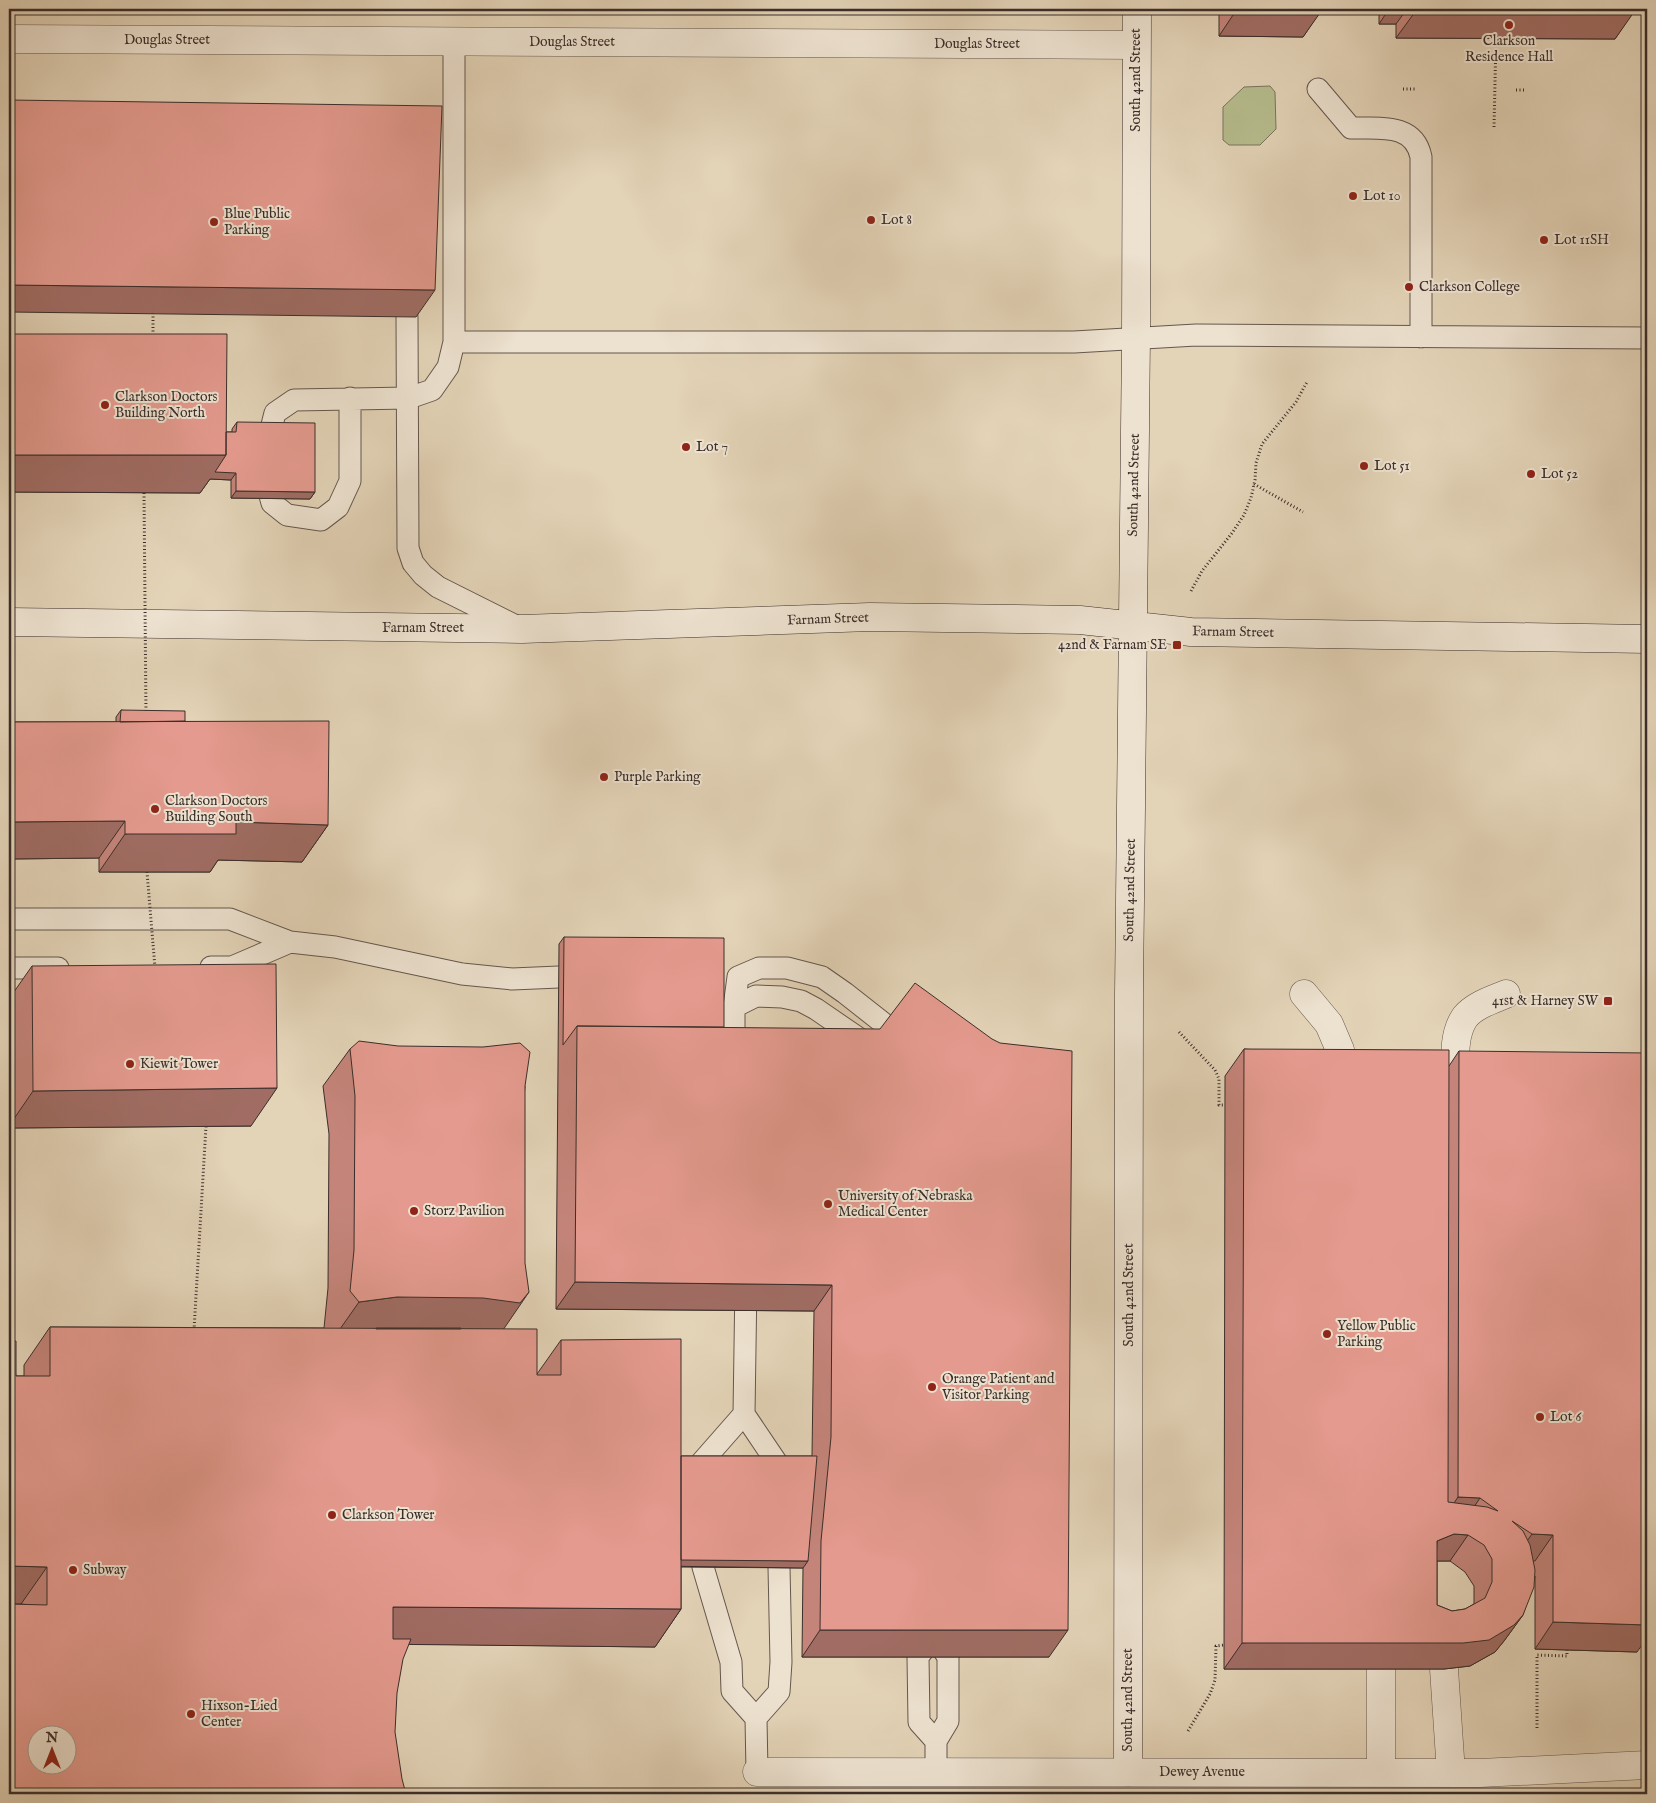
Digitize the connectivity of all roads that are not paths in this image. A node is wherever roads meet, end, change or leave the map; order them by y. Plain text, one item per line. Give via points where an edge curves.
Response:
1 (1136, 9) edge
2 (9, 39) edge
3 (454, 41) junction
4 (1136, 45) junction
5 (1318, 89) dead end
6 (408, 317) edge
7 (1136, 337) junction
8 (1421, 337) junction
9 (1647, 338) edge
10 (454, 342) junction
11 (350, 398) junction
12 (409, 398) junction
13 (9, 622) edge
14 (1132, 626) junction
15 (522, 629) junction
16 (1647, 639) edge
17 (9, 919) edge
18 (290, 942) junction
19 (193, 967) edge
20 (9, 968) edge
21 (77, 968) edge
22 (559, 977) dead end
23 (1304, 994) dead end
24 (1506, 994) dead end
25 (734, 1007) junction
26 (734, 1055) edge
27 (922, 1056) edge
28 (887, 1061) edge
29 (1346, 1076) edge
30 (1456, 1078) dead end
31 (746, 1261) edge
32 (744, 1414) junction
33 (701, 1463) edge
34 (777, 1463) edge
35 (703, 1567) edge
36 (779, 1567) edge
37 (934, 1612) edge
38 (934, 1636) junction
39 (1381, 1670) edge
40 (1444, 1670) edge
41 (756, 1718) junction
42 (936, 1741) junction
43 (1647, 1765) edge
44 (757, 1772) joint
45 (936, 1772) junction
46 (1128, 1772) junction
47 (1382, 1772) junction
48 (1451, 1773) junction

1 - 4 main road, South 42nd Street
2 - 3 main road, Douglas Street
3 - 4 main road, Douglas Street
3 - 10 lane
4 - 7 main road, South 42nd Street
5 - 8 lane via 1351,128 1397,130 1411,138 1419,150
6 - 12 lane
7 - 8 lane
7 - 10 lane via 1074,342
7 - 14 main road, South 42nd Street
8 - 9 lane
10 - 12 lane via 448,367 432,390
11 - 11 lane via 294,400 275,413 268,441 266,481 272,503 288,515 321,520 338,507 350,481
11 - 12 lane
12 - 15 lane via 408,548 413,563 438,587
13 - 15 main road, Farnam Street
14 - 15 main road, Farnam Street via 1080,620 870,617
14 - 16 main road, Farnam Street via 1191,632
14 - 46 main road, South 42nd Street via 1128,994
17 - 18 lane via 230,920
18 - 19 lane via 232,967
18 - 22 lane via 462,974 512,979
20 - 21 lane
23 - 29 main road via 1329,1024
24 - 30 main road via 1482,1004 1466,1017 1456,1045
25 - 26 lane
25 - 27 lane via 738,977 759,968 787,968 822,977 882,1021
25 - 28 lane via 756,996 801,1001 848,1030
31 - 32 lane
32 - 33 lane
32 - 34 lane
35 - 41 lane via 730,1662 732,1691
36 - 41 lane via 779,1692
37 - 38 lane
38 - 42 lane via 948,1657 948,1721
38 - 42 lane via 918,1657 919,1722
39 - 47 main road
40 - 48 main road
41 - 44 lane
42 - 45 lane
43 - 48 main road, Dewey Avenue
44 - 45 main road, Dewey Avenue
45 - 46 main road, Dewey Avenue
46 - 47 main road, Dewey Avenue
47 - 48 main road, Dewey Avenue

